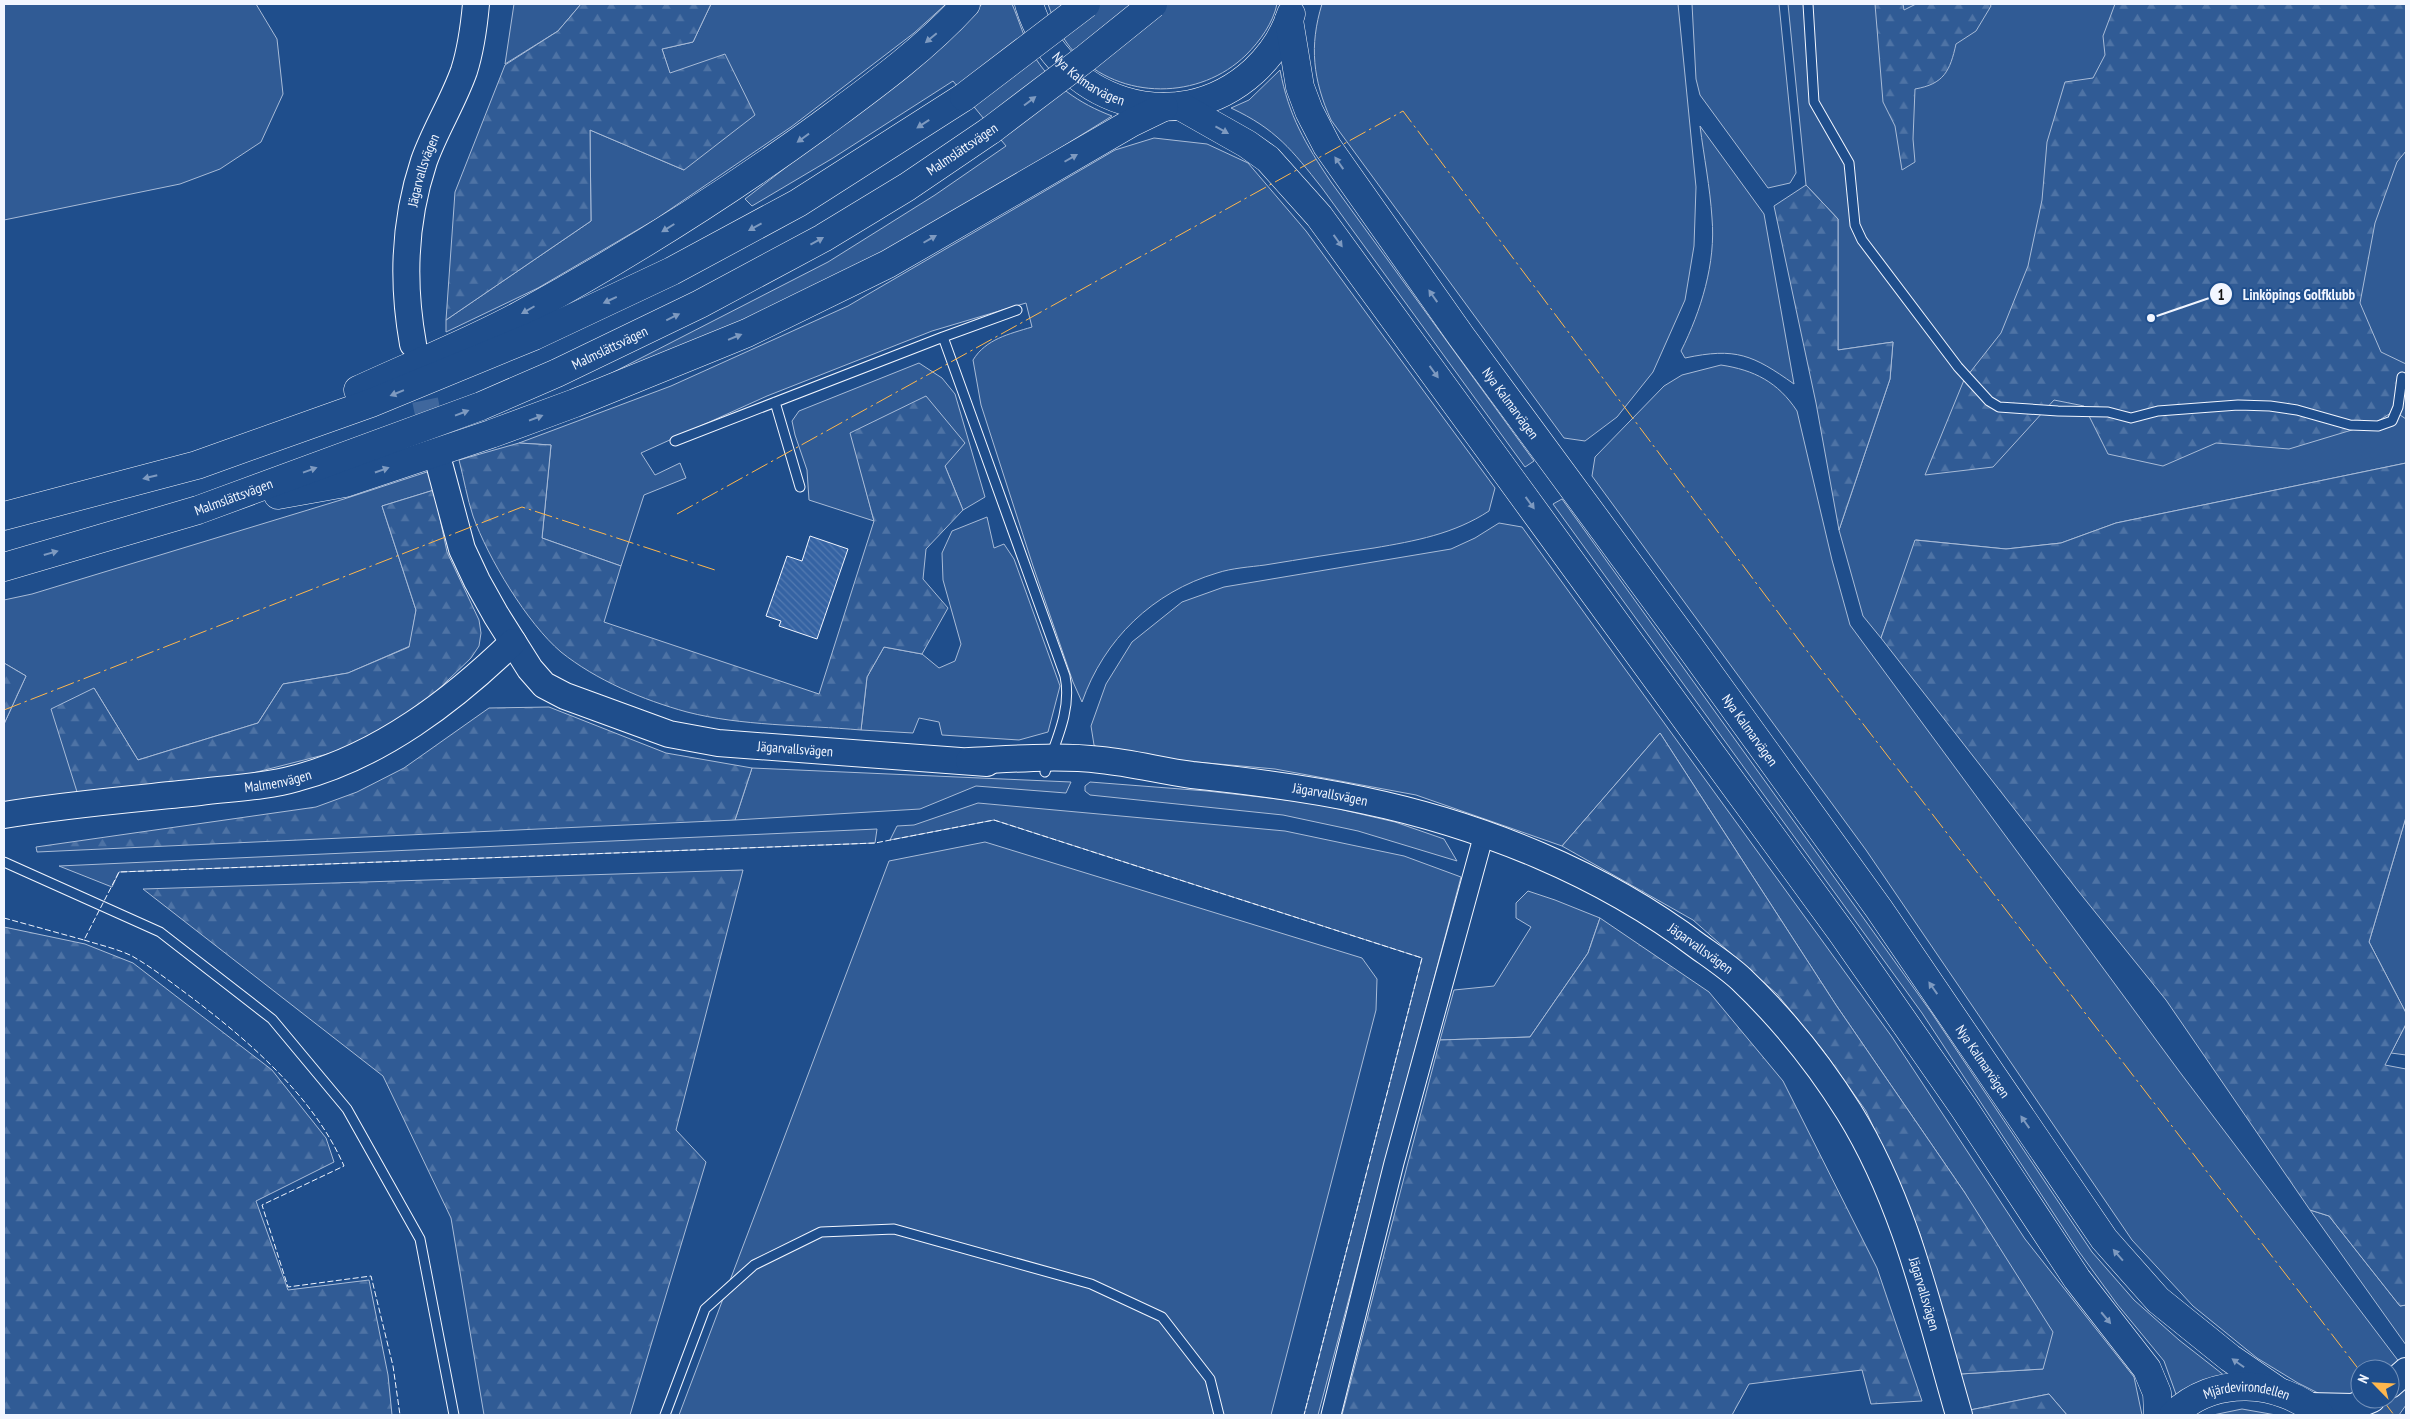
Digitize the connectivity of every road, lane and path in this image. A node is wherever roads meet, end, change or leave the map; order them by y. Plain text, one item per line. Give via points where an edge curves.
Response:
1 (476, 4) edge
2 (966, 4) edge
3 (1029, 4) edge
4 (1086, 4) edge
5 (1153, 4) edge
6 (1808, 4) edge
7 (1292, 12) edge
8 (1172, 106) junction
9 (1017, 310) dead end
10 (943, 337) junction
11 (413, 344) tunnel mouth
12 (2402, 377) dead end
13 (775, 402) junction
14 (675, 441) dead end
15 (197, 465) junction
16 (440, 467) tunnel mouth
17 (800, 487) dead end
18 (198, 510) junction
19 (4, 516) edge
20 (4, 566) edge
21 (513, 642) junction
22 (1048, 764) junction
23 (4, 815) edge
24 (1484, 834) junction
25 (4, 862) edge
26 (2278, 1391) junction
27 (2350, 1407) edge
28 (2315, 1410) edge
29 (454, 1415) edge
30 (665, 1415) edge
31 (1219, 1415) edge
32 (1331, 1415) edge
33 (1958, 1415) edge
34 (2158, 1415) edge
35 (2173, 1415) edge

1 - 11 street, Jägarvallsvägen via 464,71 424,160 408,228 405,276
2 -> 15 main road via 948,23 855,100 757,172 636,248 519,315
3 - 8 main road, Nya Kalmarvägen via 1044,41 1076,77 1117,100
4 -> 15 main road, bridge via 964,97 877,154 798,203 672,271 465,366
18 -> 5 main road, Malmslättsvägen, bridge via 473,409 557,373 700,304 823,238 907,187 991,130
6 - 12 lane via 1814,102 1849,163 1854,226 1958,367 1989,401 1999,407 2014,409 2108,412 2131,418 2158,411 2270,406 2350,425 2378,426 2392,421 2398,407
7 - 8 main road, Nya Kalmarvägen via 1272,52 1246,78 1215,96
26 -> 7 main road, Nya Kalmarvägen via 2230,1358 2158,1300 2104,1239 1874,901 1461,336 1327,146 1308,111 1300,87
18 -> 8 main road via 345,483 510,427 747,333 888,264 1131,123
8 -> 34 main road, Nya Kalmarvägen via 1247,144 1268,159 1319,216 1842,933 1964,1108 2076,1280 2147,1368 2157,1393
9 - 10 lane
10 - 13 lane
10 - 22 lane via 1065,676 1068,689 1065,712
13 - 14 lane
13 - 17 lane
15 -> 19 main road
16 - 21 street, Jägarvallsvägen via 462,549
20 -> 18 main road, Malmslättsvägen
21 - 22 street, Jägarvallsvägen via 530,670 544,685 565,696 669,734 718,743
21 - 23 street, Malmenvägen via 418,720 379,746 330,767 296,778 249,786
22 - 24 street, Jägarvallsvägen via 1077,775 1190,774 1245,780 1363,800
24 - 32 street via 1394,1163
24 - 33 street, Jägarvallsvägen via 1597,882 1669,924 1738,977 1800,1042 1850,1113 1884,1179 1905,1230
25 - 29 lane via 160,932 272,1019 347,1109 420,1239
26 - 28 main road, Mjärdevirondellen
26 - 35 main road, Mjärdevirondellen via 2253,1387 2226,1388 2192,1401
27 - 28 street
30 - 31 lane via 705,1309 754,1265 821,1232 894,1229 1091,1284 1162,1317 1210,1379

